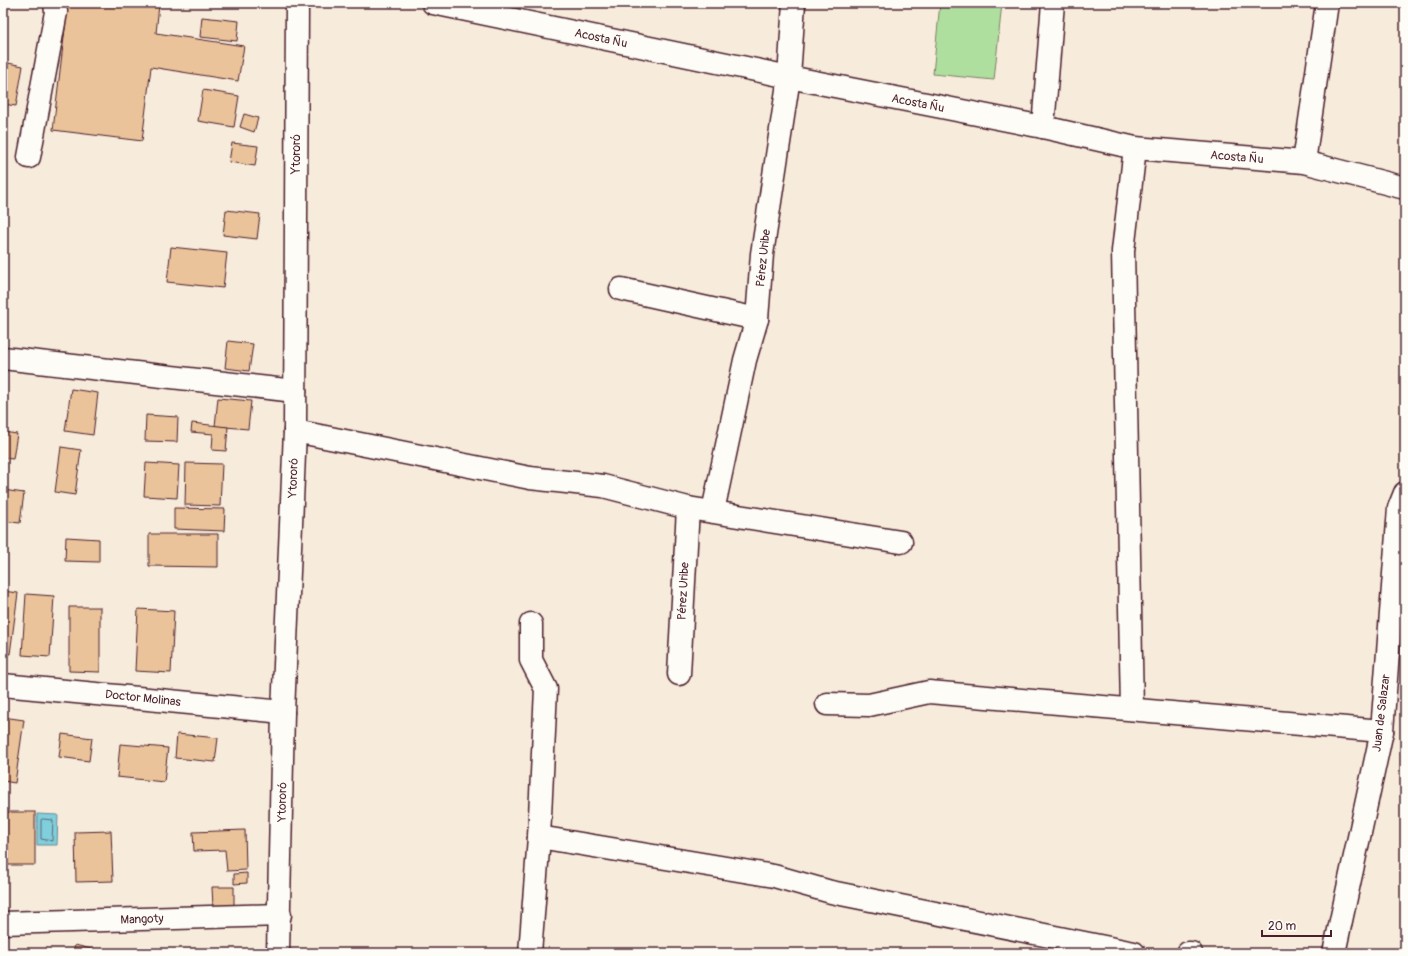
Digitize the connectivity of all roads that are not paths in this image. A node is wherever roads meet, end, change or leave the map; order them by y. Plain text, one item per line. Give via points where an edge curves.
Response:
1 (55, 3) edge
2 (297, 3) edge
3 (433, 3) edge
4 (794, 3) edge
5 (1053, 3) edge
6 (1327, 3) edge
7 (788, 78) junction
8 (1042, 127) junction
9 (1135, 148) junction
10 (29, 157) dead end
11 (1304, 162) junction
12 (1405, 188) edge
13 (621, 289) dead end
14 (757, 319) junction
15 (3, 358) edge
16 (295, 391) junction
17 (295, 431) junction
18 (1405, 493) edge
19 (688, 508) junction
20 (713, 511) junction
21 (901, 542) dead end
22 (531, 624) dead end
23 (679, 674) dead end
24 (3, 685) edge
25 (827, 704) dead end
26 (1132, 709) junction
27 (283, 712) junction
28 (1382, 732) junction
29 (539, 837) junction
30 (280, 915) junction
31 (3, 923) edge
32 (278, 953) edge
33 (530, 953) edge
34 (1134, 953) edge
35 (1188, 953) edge
36 (1191, 953) edge
37 (1334, 953) edge

1 - 10 street via 56,12
2 - 16 street, Ytororó
3 - 7 street, Acosta Ñu
4 - 7 street, Pérez Uribe
5 - 8 street
6 - 11 street
7 - 8 street, Acosta Ñu
7 - 14 street, Pérez Uribe via 762,254
8 - 9 street, Acosta Ñu
9 - 11 street, Acosta Ñu
9 - 26 street via 1123,251
11 - 12 street, Acosta Ñu
13 - 14 street
14 - 20 street, Pérez Uribe via 745,360
15 - 16 street
16 - 17 street, Ytororó
17 - 19 street via 530,478 603,486
17 - 27 street, Ytororó
18 - 28 street, Juan de Salazar via 1399,508
19 - 20 street
19 - 23 street, Pérez Uribe
20 - 21 street
22 - 29 street via 531,660 546,689
24 - 27 street, Doctor Molinas
25 - 26 street via 869,705 929,692
26 - 28 street
27 - 30 street, Ytororó
28 - 37 street, Juan de Salazar
29 - 33 street
29 - 34 street via 774,876 831,892
30 - 31 street, Mangoty
30 - 32 street, Ytororó
35 - 36 street

